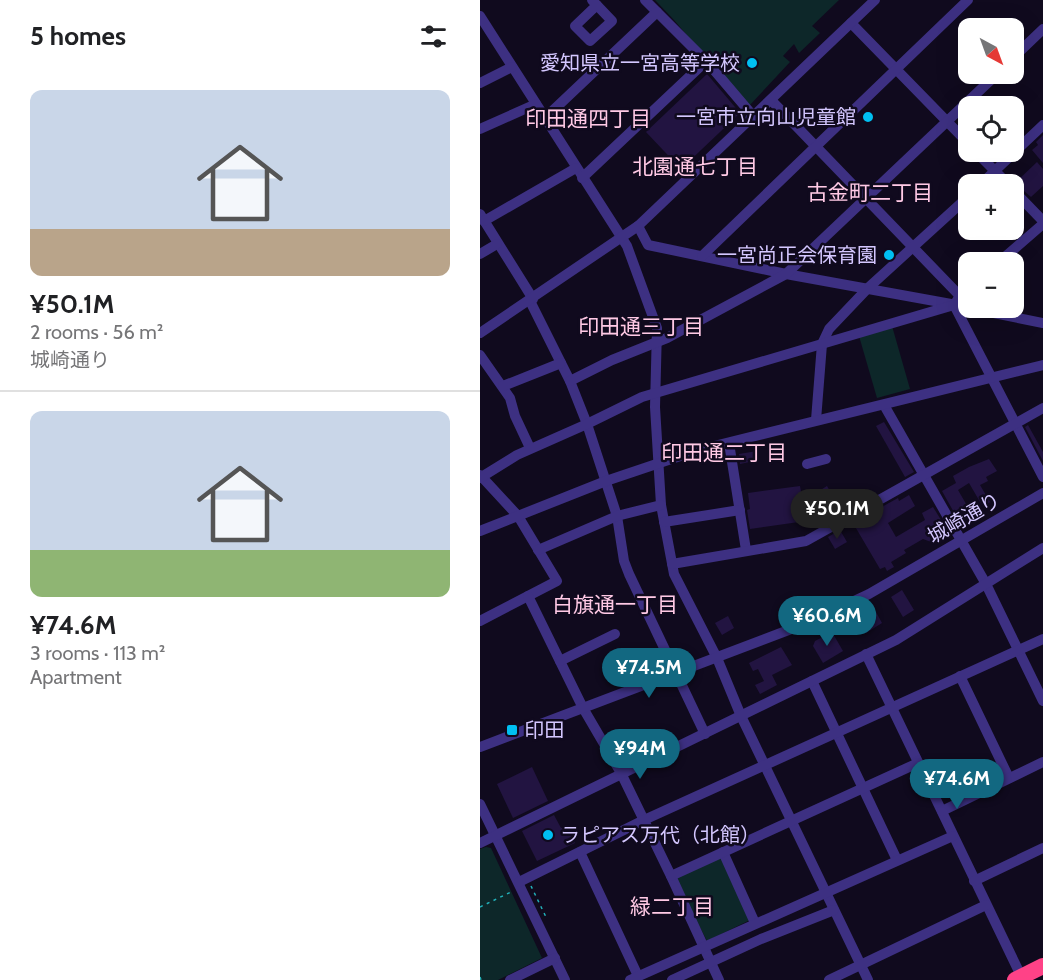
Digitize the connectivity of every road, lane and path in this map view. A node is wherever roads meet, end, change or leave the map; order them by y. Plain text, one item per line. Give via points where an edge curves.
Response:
1 (645, 0) edge
2 (875, 0) edge
3 (968, 0) edge
4 (657, 12) junction
5 (480, 16) edge
6 (851, 23) junction
7 (1043, 29) edge
8 (1024, 47) edge
9 (706, 62) junction
10 (512, 67) junction
11 (897, 69) junction
12 (480, 83) edge
13 (987, 84) edge
14 (771, 100) junction
15 (536, 104) junction
16 (754, 117) junction
17 (545, 118) junction
18 (948, 122) junction
19 (1043, 126) edge
20 (480, 129) edge
21 (958, 132) edge
22 (815, 147) junction
23 (987, 162) edge
24 (996, 171) junction
25 (579, 173) junction
26 (993, 174) edge
27 (999, 174) edge
28 (866, 197) junction
29 (1024, 201) edge
30 (958, 206) edge
31 (482, 218) edge
32 (1043, 223) edge
33 (638, 226) junction
34 (622, 238) junction
35 (497, 243) junction
36 (914, 248) junction
37 (1010, 252) edge
38 (480, 254) edge
39 (702, 255) junction
40 (786, 274) junction
41 (868, 288) junction
42 (531, 300) junction
43 (957, 300) junction
44 (1043, 323) edge
45 (482, 329) edge
46 (657, 341) junction
47 (822, 344) junction
48 (480, 355) edge
49 (561, 363) junction
50 (1043, 365) edge
51 (991, 379) junction
52 (570, 381) junction
53 (503, 386) junction
54 (656, 393) junction
55 (884, 405) junction
56 (1043, 408) edge
57 (816, 420) junction
58 (586, 424) junction
59 (1014, 425) junction
60 (729, 443) junction
61 (530, 448) junction
62 (826, 459) dead end
63 (660, 462) junction
64 (807, 465) dead end
65 (923, 474) junction
66 (480, 476) edge
67 (1043, 477) edge
68 (606, 481) junction
69 (1043, 493) edge
70 (661, 505) junction
71 (740, 510) junction
72 (518, 516) junction
73 (617, 516) junction
74 (664, 522) junction
75 (480, 531) edge
76 (961, 541) junction
77 (1043, 548) edge
78 (538, 550) junction
79 (746, 550) junction
80 (672, 564) junction
81 (986, 584) junction
82 (528, 596) junction
83 (480, 621) edge
84 (615, 634) dead end
85 (1043, 639) edge
86 (1019, 650) junction
87 (866, 654) junction
88 (717, 658) junction
89 (560, 661) junction
90 (676, 674) junction
91 (960, 676) junction
92 (812, 681) junction
93 (1043, 701) edge
94 (892, 707) junction
95 (583, 708) junction
96 (741, 716) junction
97 (836, 733) junction
98 (705, 734) junction
99 (480, 747) edge
100 (1043, 762) edge
101 (918, 763) junction
102 (765, 765) junction
103 (621, 773) junction
104 (1009, 778) junction
105 (862, 788) junction
106 (480, 804) edge
107 (942, 811) junction
108 (791, 819) junction
109 (644, 820) junction
110 (496, 836) junction
111 (952, 836) junction
112 (480, 843) edge
113 (1043, 848) edge
114 (580, 852) junction
115 (723, 852) junction
116 (897, 860) junction
117 (671, 876) junction
118 (974, 881) junction
119 (516, 886) junction
120 (826, 892) junction
121 (986, 905) junction
122 (480, 907) edge
123 (834, 910) junction
124 (755, 923) junction
125 (705, 947) junction
126 (555, 958) junction
127 (712, 962) junction
128 (860, 964) junction
129 (1043, 966) edge
130 (634, 978) edge
131 (1020, 979) edge
132 (510, 980) edge
133 (565, 980) edge
134 (672, 980) edge
135 (719, 980) edge
136 (829, 980) edge
137 (868, 980) edge

1 - 4 street
2 - 6 street
3 - 11 street
4 - 9 street
4 - 17 street
5 - 10 street
6 - 11 street
6 - 14 street
7 - 8 street
9 - 16 street
9 - 25 street
10 - 12 street
10 - 15 street
11 - 18 street
11 - 22 street
13 - 18 street
14 - 16 street
14 - 22 street
15 - 17 street
15 - 20 street
16 - 33 street
17 - 25 street
18 - 21 street
18 - 28 street
19 - 24 street
22 - 28 street
22 - 39 street
23 - 24 street
24 - 26 street
24 - 27 street
25 - 31 street
25 - 34 street
28 - 36 street
28 - 40 street
29 - 32 street
30 - 36 street
31 - 35 street
32 - 37 street
33 - 34 street
33 - 39 street via 648,245
34 - 42 street
34 - 46 street via 657,328
35 - 38 street
35 - 42 street
36 - 41 street
36 - 43 street
39 - 40 street
40 - 41 street
40 - 46 street
41 - 43 street
41 - 47 street via 829,329
42 - 45 street
42 - 49 street
43 - 44 street
43 - 47 street
43 - 51 street
46 - 52 street
46 - 54 street
47 - 54 street
47 - 57 street
48 - 53 street
49 - 52 street
49 - 53 street
50 - 51 street
51 - 55 street
51 - 59 street
52 - 58 street
53 - 61 street
54 - 58 street
54 - 63 street
55 - 57 street
55 - 65 street
56 - 59 street
57 - 60 street
58 - 61 street
58 - 68 street
59 - 65 street
59 - 67 street
60 - 63 street
60 - 71 street
61 - 66 street
62 - 64 street
63 - 68 street
63 - 70 street
65 - 76 street
65 - 79 street via 806,540
66 - 72 street
68 - 72 street
68 - 73 street
69 - 76 street, 城崎通り
70 - 73 street
70 - 74 street
71 - 74 street
71 - 79 street
72 - 75 street
72 - 78 street
73 - 78 street
73 - 90 street via 624,561
74 - 80 street
76 - 81 street
76 - 88 street, 城崎通り via 870,594
77 - 81 street
78 - 82 street via 558,581
79 - 80 street
80 - 88 street
81 - 86 street
81 - 87 street via 896,640
82 - 83 street
82 - 89 street
84 - 89 street
85 - 86 street
86 - 91 street
86 - 93 street
87 - 92 street
87 - 94 street
88 - 90 street, 城崎通り
88 - 96 street
89 - 95 street
90 - 95 street, 城崎通り
90 - 98 street
91 - 94 street
91 - 104 street
92 - 96 street
92 - 97 street
94 - 97 street
94 - 101 street
95 - 99 street, 城崎通り
95 - 103 street
96 - 98 street
96 - 102 street
97 - 102 street
97 - 105 street
98 - 103 street
100 - 104 street
101 - 105 street
101 - 107 street
102 - 108 street
102 - 109 street
103 - 109 street
103 - 110 street
104 - 107 street
105 - 108 street
105 - 116 street
106 - 110 street
107 - 111 street
108 - 115 street
108 - 120 street
109 - 114 street
109 - 117 street
110 - 112 street
110 - 119 street
111 - 116 street
111 - 118 street
113 - 118 street
114 - 119 street
114 - 130 street
115 - 117 street
115 - 124 street
116 - 120 street
117 - 125 street
118 - 121 street
119 - 122 path
119 - 126 street
120 - 123 street
120 - 124 street
121 - 128 street
121 - 131 street
123 - 127 street
123 - 128 street
124 - 125 street
125 - 127 street
125 - 130 street
126 - 132 street
126 - 133 street
127 - 134 street
127 - 135 street
128 - 136 street
128 - 137 street
129 - 131 highway

